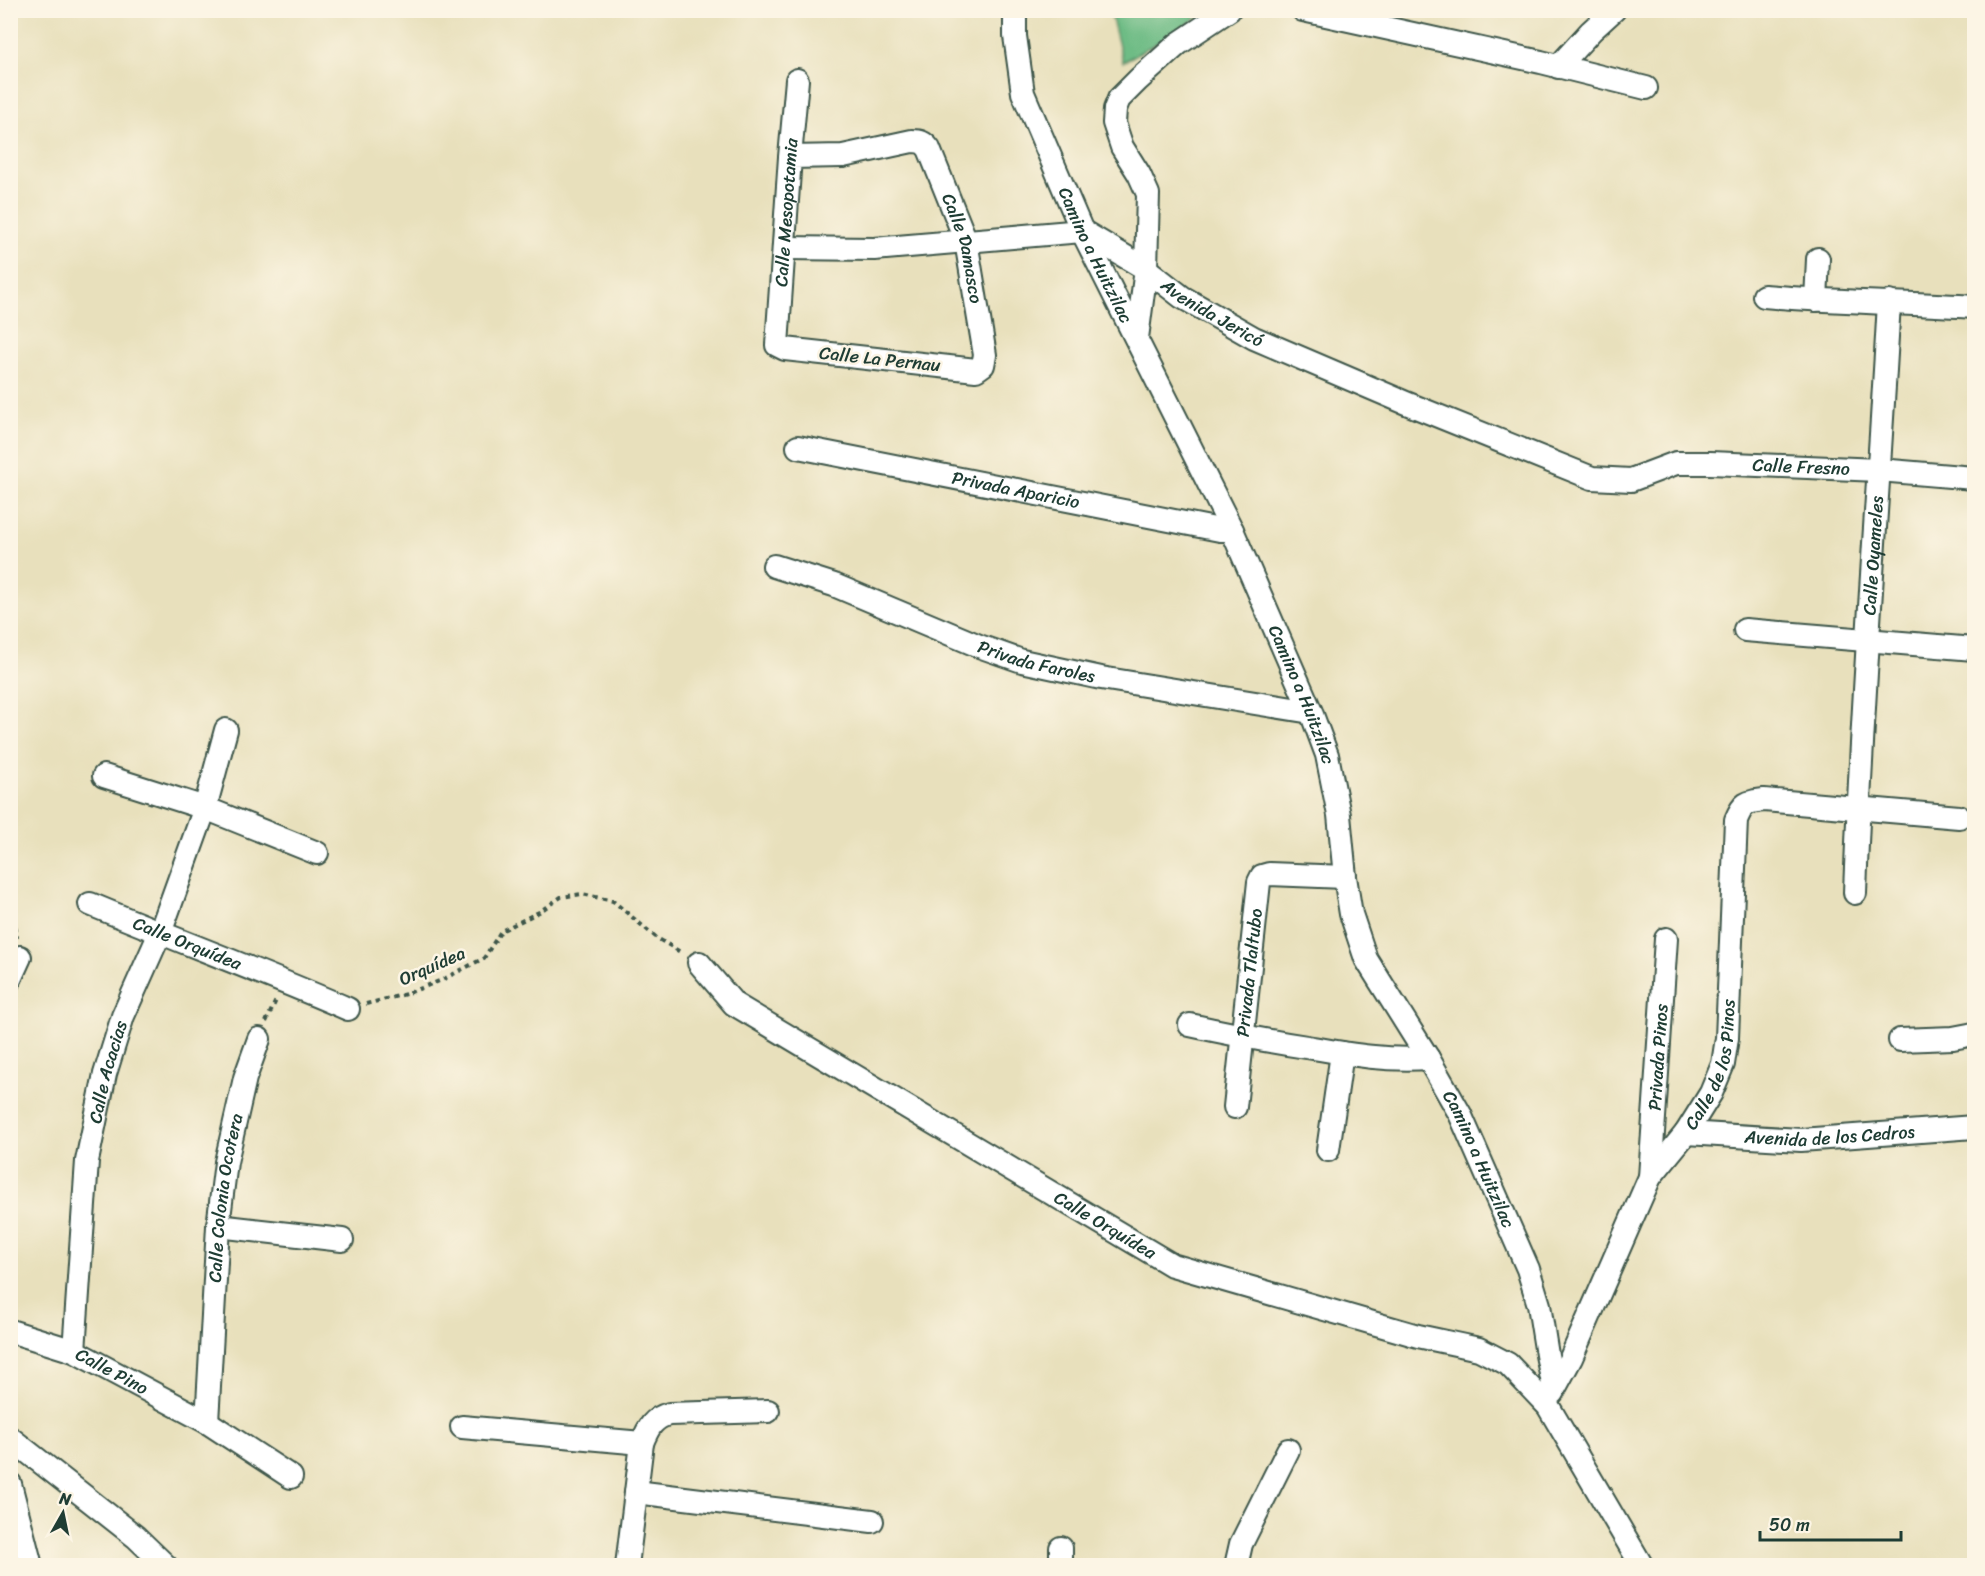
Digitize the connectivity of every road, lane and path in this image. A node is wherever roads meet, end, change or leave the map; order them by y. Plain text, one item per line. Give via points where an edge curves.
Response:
1 (1015, 10) edge
2 (1229, 10) edge
3 (1303, 10) edge
4 (1614, 10) edge
5 (1558, 67) junction
6 (797, 80) dead end
7 (1646, 88) dead end
8 (790, 157) junction
9 (1082, 231) junction
10 (966, 241) junction
11 (784, 248) junction
12 (1818, 259) dead end
13 (1146, 269) junction
14 (1764, 296) dead end
15 (1816, 300) junction
16 (1888, 302) junction
17 (1974, 307) edge
18 (1137, 338) junction
19 (777, 345) joint
20 (982, 365) joint
21 (798, 447) dead end
22 (1879, 470) junction
23 (1974, 478) edge
24 (1631, 480) joint
25 (1232, 530) junction
26 (774, 566) dead end
27 (1745, 630) dead end
28 (1867, 640) junction
29 (1974, 649) edge
30 (1311, 711) junction
31 (226, 730) dead end
32 (104, 776) dead end
33 (205, 808) junction
34 (1858, 809) junction
35 (1959, 817) dead end
36 (317, 854) dead end
37 (1345, 877) junction
38 (10, 882) edge
39 (1855, 893) dead end
40 (90, 904) dead end
41 (160, 933) junction
42 (1666, 939) dead end
43 (20, 957) joint
44 (699, 963) joint
45 (10, 980) edge
46 (285, 981) junction
47 (348, 1009) joint
48 (1190, 1025) dead end
49 (1974, 1034) edge
50 (1243, 1037) junction
51 (259, 1039) joint
52 (1900, 1040) dead end
53 (1342, 1053) junction
54 (1428, 1058) junction
55 (1235, 1107) dead end
56 (1974, 1127) edge
57 (1686, 1133) junction
58 (1328, 1150) dead end
59 (1650, 1177) junction
60 (218, 1226) junction
61 (342, 1240) dead end
62 (10, 1331) edge
63 (74, 1351) junction
64 (1551, 1397) junction
65 (768, 1411) dead end
66 (207, 1422) junction
67 (462, 1427) dead end
68 (645, 1435) junction
69 (10, 1438) edge
70 (1288, 1450) dead end
71 (291, 1477) dead end
72 (10, 1484) edge
73 (636, 1492) junction
74 (872, 1521) dead end
75 (136, 1537) junction
76 (31, 1566) edge
77 (143, 1566) edge
78 (166, 1566) edge
79 (627, 1566) edge
80 (1236, 1566) edge
81 (1642, 1566) edge

1 - 9 street, Camino a Huitzilac via 1023,93
2 - 13 street via 1178,44 1137,80 1114,109 1122,147 1139,174 1148,204
3 - 5 street
4 - 5 street
5 - 7 street
6 - 8 street, Calle Mesopotamia
8 - 10 street, Calle Damasco via 843,156 920,141 929,149
8 - 11 street, Calle Mesopotamia
9 - 10 street
9 - 13 street, Avenida Jericó
9 - 18 street, Camino a Huitzilac
10 - 11 street via 874,249
10 - 20 street, Calle Damasco via 985,355
11 - 19 street, Calle Mesopotamia
12 - 15 street
13 - 18 street
13 - 24 street, Avenida Jericó via 1182,297 1254,338 1574,471 1593,478
14 - 15 street
15 - 16 street
16 - 17 street
16 - 22 street, Calle Oyameles
18 - 25 street, Camino a Huitzilac
19 - 20 street, Calle La Pernau via 785,349 976,369
21 - 25 street, Privada Aparicio
22 - 23 street, Calle Fresno
22 - 24 street, Calle Fresno via 1676,463
22 - 28 street, Calle Oyameles
25 - 30 street, Camino a Huitzilac
26 - 30 street, Privada Faroles via 834,585 1022,661 1101,678
27 - 28 street
28 - 29 street
28 - 34 street, Calle Oyameles
30 - 37 street, Camino a Huitzilac via 1329,765
31 - 33 street, Calle Acacias
32 - 33 street
33 - 36 street
33 - 41 street, Calle Acacias
34 - 35 street
34 - 39 street, Calle Oyameles
34 - 57 street, Calle de los Pinos via 1764,800 1749,801 1741,808 1736,820 1726,1052 1711,1093
37 - 50 street, Privada Tlaltubo via 1262,876
37 - 54 street, Camino a Huitzilac via 1351,914 1366,959
38 - 43 path
40 - 41 street, Calle Orquídea
41 - 46 street, Calle Orquídea
41 - 63 street, Calle Acacias via 123,1016 105,1074 87,1161
42 - 59 street, Privada Pinos
43 - 45 street
44 - 47 path, Orquídea via 657,938 613,901 582,894 561,897 501,931 484,958 442,980
44 - 64 street, Calle Orquídea via 734,1004 1172,1265 1406,1333 1479,1349 1508,1364
46 - 47 street, Calle Orquídea
46 - 51 path
48 - 50 street
49 - 52 street
50 - 53 street, Privada Tlaltubo
50 - 55 street
51 - 60 street, Calle Colonia Ocotera via 245,1078 226,1162
53 - 54 street, Privada Tlaltubo via 1399,1060
53 - 58 street
54 - 64 street, Camino a Huitzilac via 1460,1114 1528,1269 1539,1305
56 - 57 street, Avenida de los Cedros via 1801,1140
57 - 59 street, Calle de los Pinos
59 - 64 street, Calle de los Pinos
60 - 61 street
60 - 66 street, Calle Colonia Ocotera
62 - 63 street, Calle Pino
63 - 66 street, Calle Pino
64 - 81 street
65 - 68 street via 669,1414 660,1416
66 - 71 street, Calle Pino
67 - 68 street
68 - 73 street
69 - 75 street
70 - 80 street via 1241,1544
72 - 76 street
73 - 74 street
73 - 79 street
75 - 77 street
75 - 78 street

